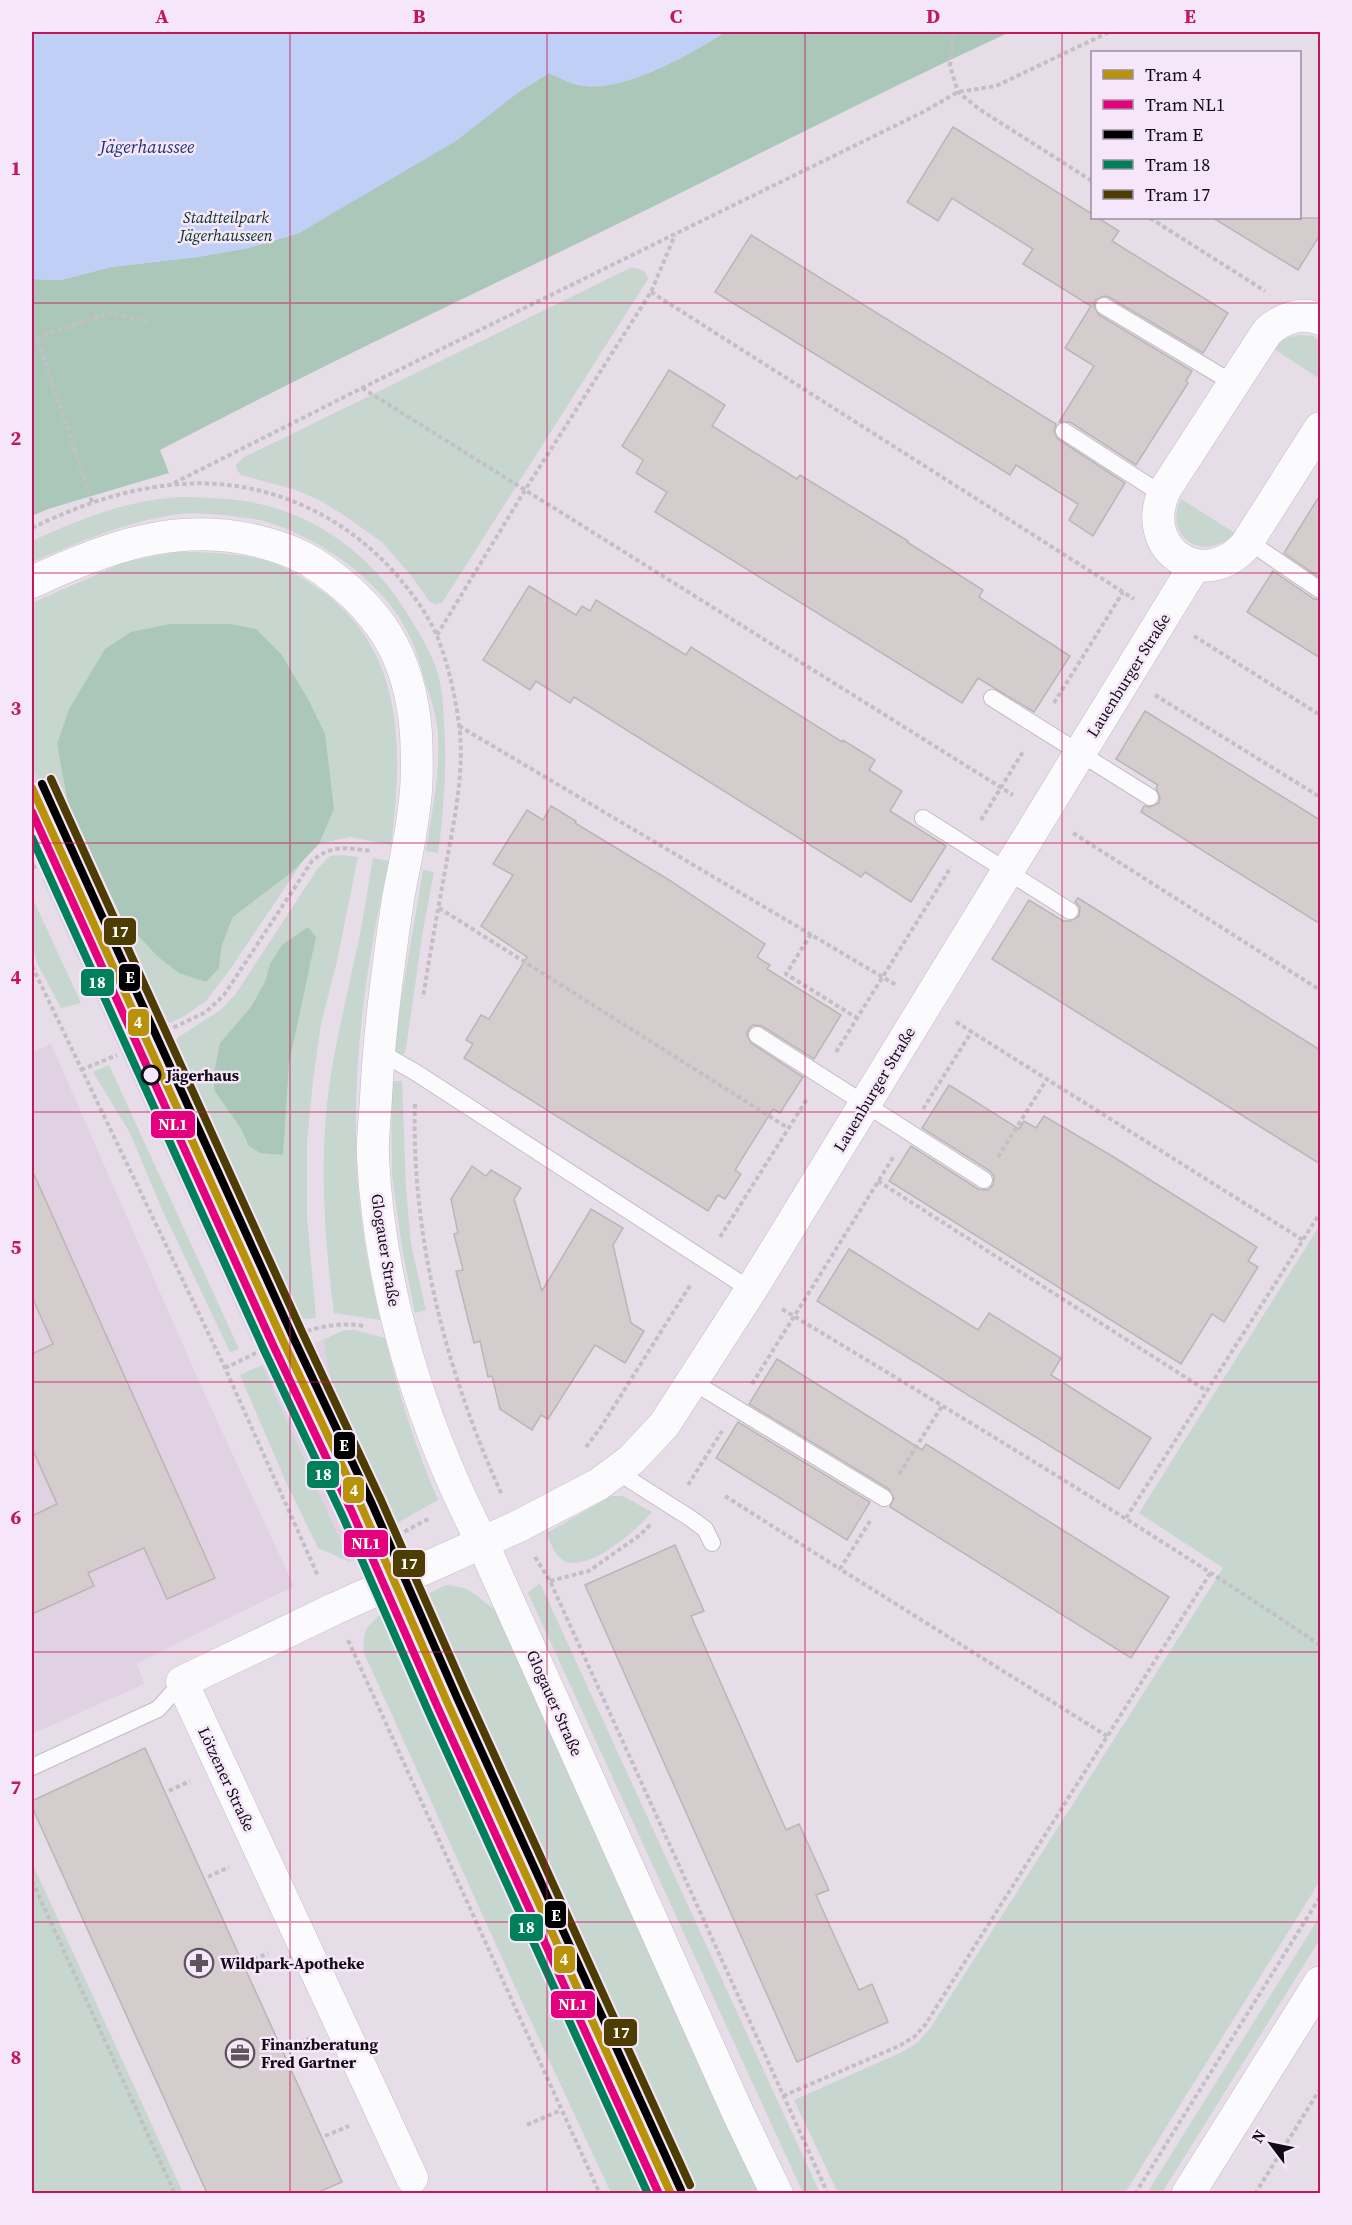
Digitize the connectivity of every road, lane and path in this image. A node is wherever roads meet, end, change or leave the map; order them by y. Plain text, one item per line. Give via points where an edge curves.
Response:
1 (953, 32) edge
2 (1109, 32) edge
3 (958, 92) junction
4 (1091, 180) edge
5 (1152, 219) edge
6 (675, 235) junction
7 (651, 292) junction
8 (1104, 306) dead end
9 (1305, 318) edge
10 (147, 321) dead end
11 (34, 339) edge
12 (1233, 384) junction
13 (362, 388) junction
14 (1320, 428) edge
15 (1064, 431) dead end
16 (171, 484) junction
17 (525, 490) junction
18 (1162, 495) junction
19 (92, 502) junction
20 (32, 528) edge
21 (1248, 541) junction
22 (1195, 565) junction
23 (32, 582) edge
24 (1320, 590) edge
25 (1164, 617) junction
26 (436, 636) junction
27 (1127, 677) junction
28 (993, 698) dead end
29 (1320, 715) edge
30 (459, 726) junction
31 (1080, 753) junction
32 (1320, 797) edge
33 (1150, 798) dead end
34 (1042, 813) junction
35 (923, 818) dead end
36 (75, 849) dead end
37 (405, 856) junction
38 (447, 863) junction
39 (32, 868) edge
40 (1007, 871) junction
41 (439, 908) junction
42 (1070, 910) dead end
43 (811, 934) junction
44 (1320, 990) edge
45 (926, 1003) junction
46 (422, 1007) dead end
47 (857, 1018) dead end
48 (160, 1034) dead end
49 (757, 1035) dead end
50 (378, 1051) junction
51 (117, 1055) dead end
52 (81, 1070) dead end
53 (415, 1072) junction
54 (1047, 1079) junction
55 (865, 1104) junction
56 (788, 1128) dead end
57 (984, 1180) joint
58 (1320, 1213) edge
59 (1303, 1240) junction
60 (751, 1290) junction
61 (440, 1315) junction
62 (794, 1316) junction
63 (398, 1325) junction
64 (225, 1368) dead end
65 (693, 1382) junction
66 (1207, 1391) junction
67 (942, 1406) junction
68 (736, 1408) junction
69 (616, 1471) junction
70 (725, 1496) dead end
71 (884, 1498) junction
72 (670, 1505) junction
73 (1126, 1518) junction
74 (518, 1527) junction
75 (482, 1542) junction
76 (712, 1543) dead end
77 (840, 1569) junction
78 (1211, 1572) junction
79 (550, 1581) junction
80 (1320, 1645) edge
81 (182, 1682) junction
82 (1107, 1736) junction
83 (32, 1767) edge
84 (190, 1780) dead end
85 (169, 1791) dead end
86 (32, 1881) edge
87 (1320, 1897) edge
88 (270, 1952) dead end
89 (247, 1963) dead end
90 (1320, 1983) edge
91 (1320, 2089) edge
92 (783, 2096) junction
93 (561, 2110) dead end
94 (351, 2125) dead end
95 (527, 2125) dead end
96 (325, 2136) dead end
97 (412, 2178) dead end
98 (175, 2193) edge
99 (777, 2193) edge
100 (828, 2193) edge
101 (1135, 2193) edge
102 (1188, 2193) edge
103 (1255, 2193) edge

1 - 3 path via 950,66
2 - 3 path via 996,86
3 - 4 path
3 - 6 path
5 - 9 path
6 - 7 path
6 - 13 path
7 - 17 path
7 - 25 path
8 - 12 lane
9 - 12 street via 1277,323 1267,332
10 - 11 path via 110,313
11 - 19 path
12 - 18 street
13 - 16 path
13 - 17 path
14 - 21 street
15 - 18 lane
16 - 19 path
16 - 26 path via 246,487 326,516 359,537 386,562 416,598
17 - 26 path
17 - 34 path
18 - 22 street via 1157,513 1160,535 1172,553
19 - 20 path
21 - 22 street via 1227,561
21 - 24 lane
22 - 25 street, Lauenburger Straße
23 - 37 street, Glogauer Straße via 139,540 189,533 215,533 281,547 334,577 380,623 411,689 416,799
25 - 27 street, Lauenburger Straße
25 - 29 path
26 - 30 path
27 - 31 street, Lauenburger Straße
27 - 32 path
28 - 31 lane
30 - 38 path via 456,808
30 - 43 path
31 - 33 lane
31 - 34 street, Lauenburger Straße
34 - 40 street, Lauenburger Straße
34 - 44 path
35 - 40 lane
36 - 39 path
37 - 38 path
37 - 48 path via 342,847 321,853 224,995 206,1012
37 - 50 street, Glogauer Straße
38 - 41 path
40 - 42 lane
40 - 45 street, Lauenburger Straße
41 - 46 path
41 - 56 path
43 - 45 path
43 - 47 path via 786,974
45 - 54 path
45 - 55 street, Lauenburger Straße
49 - 55 lane
50 - 53 lane
50 - 63 street, Glogauer Straße via 373,1156 381,1232
51 - 52 path
53 - 60 lane
53 - 61 path via 419,1216
54 - 57 path
54 - 59 path
55 - 57 lane
55 - 60 street, Lauenburger Straße
58 - 59 path
59 - 66 path
60 - 62 path
60 - 65 street, Lauenburger Straße
61 - 63 path
61 - 74 path via 465,1404
62 - 66 path via 878,1181
62 - 67 path
62 - 68 path
63 - 64 path via 379,1329 350,1323 329,1325 296,1335
63 - 75 street, Glogauer Straße via 429,1425
65 - 68 lane
65 - 69 street, Lauenburger Straße via 664,1425
66 - 73 path
67 - 71 path
67 - 73 path
68 - 71 lane
68 - 72 path via 682,1494
69 - 72 lane
69 - 74 street, Lauenburger Straße
70 - 77 path
71 - 77 path
72 - 76 lane via 705,1529
72 - 79 path via 640,1535 589,1571
73 - 78 path
74 - 75 street, Lauenburger Straße
74 - 79 path
75 - 81 street
75 - 99 street, Glogauer Straße
77 - 82 path
78 - 80 path
78 - 82 path
79 - 92 path
81 - 83 lane via 158,1709
81 - 97 street, Lötzener Straße
82 - 92 path via 925,2025 899,2046
84 - 85 path
86 - 98 path
87 - 101 path
88 - 89 path
90 - 102 street
91 - 103 path
92 - 100 path
93 - 95 path
94 - 96 path

